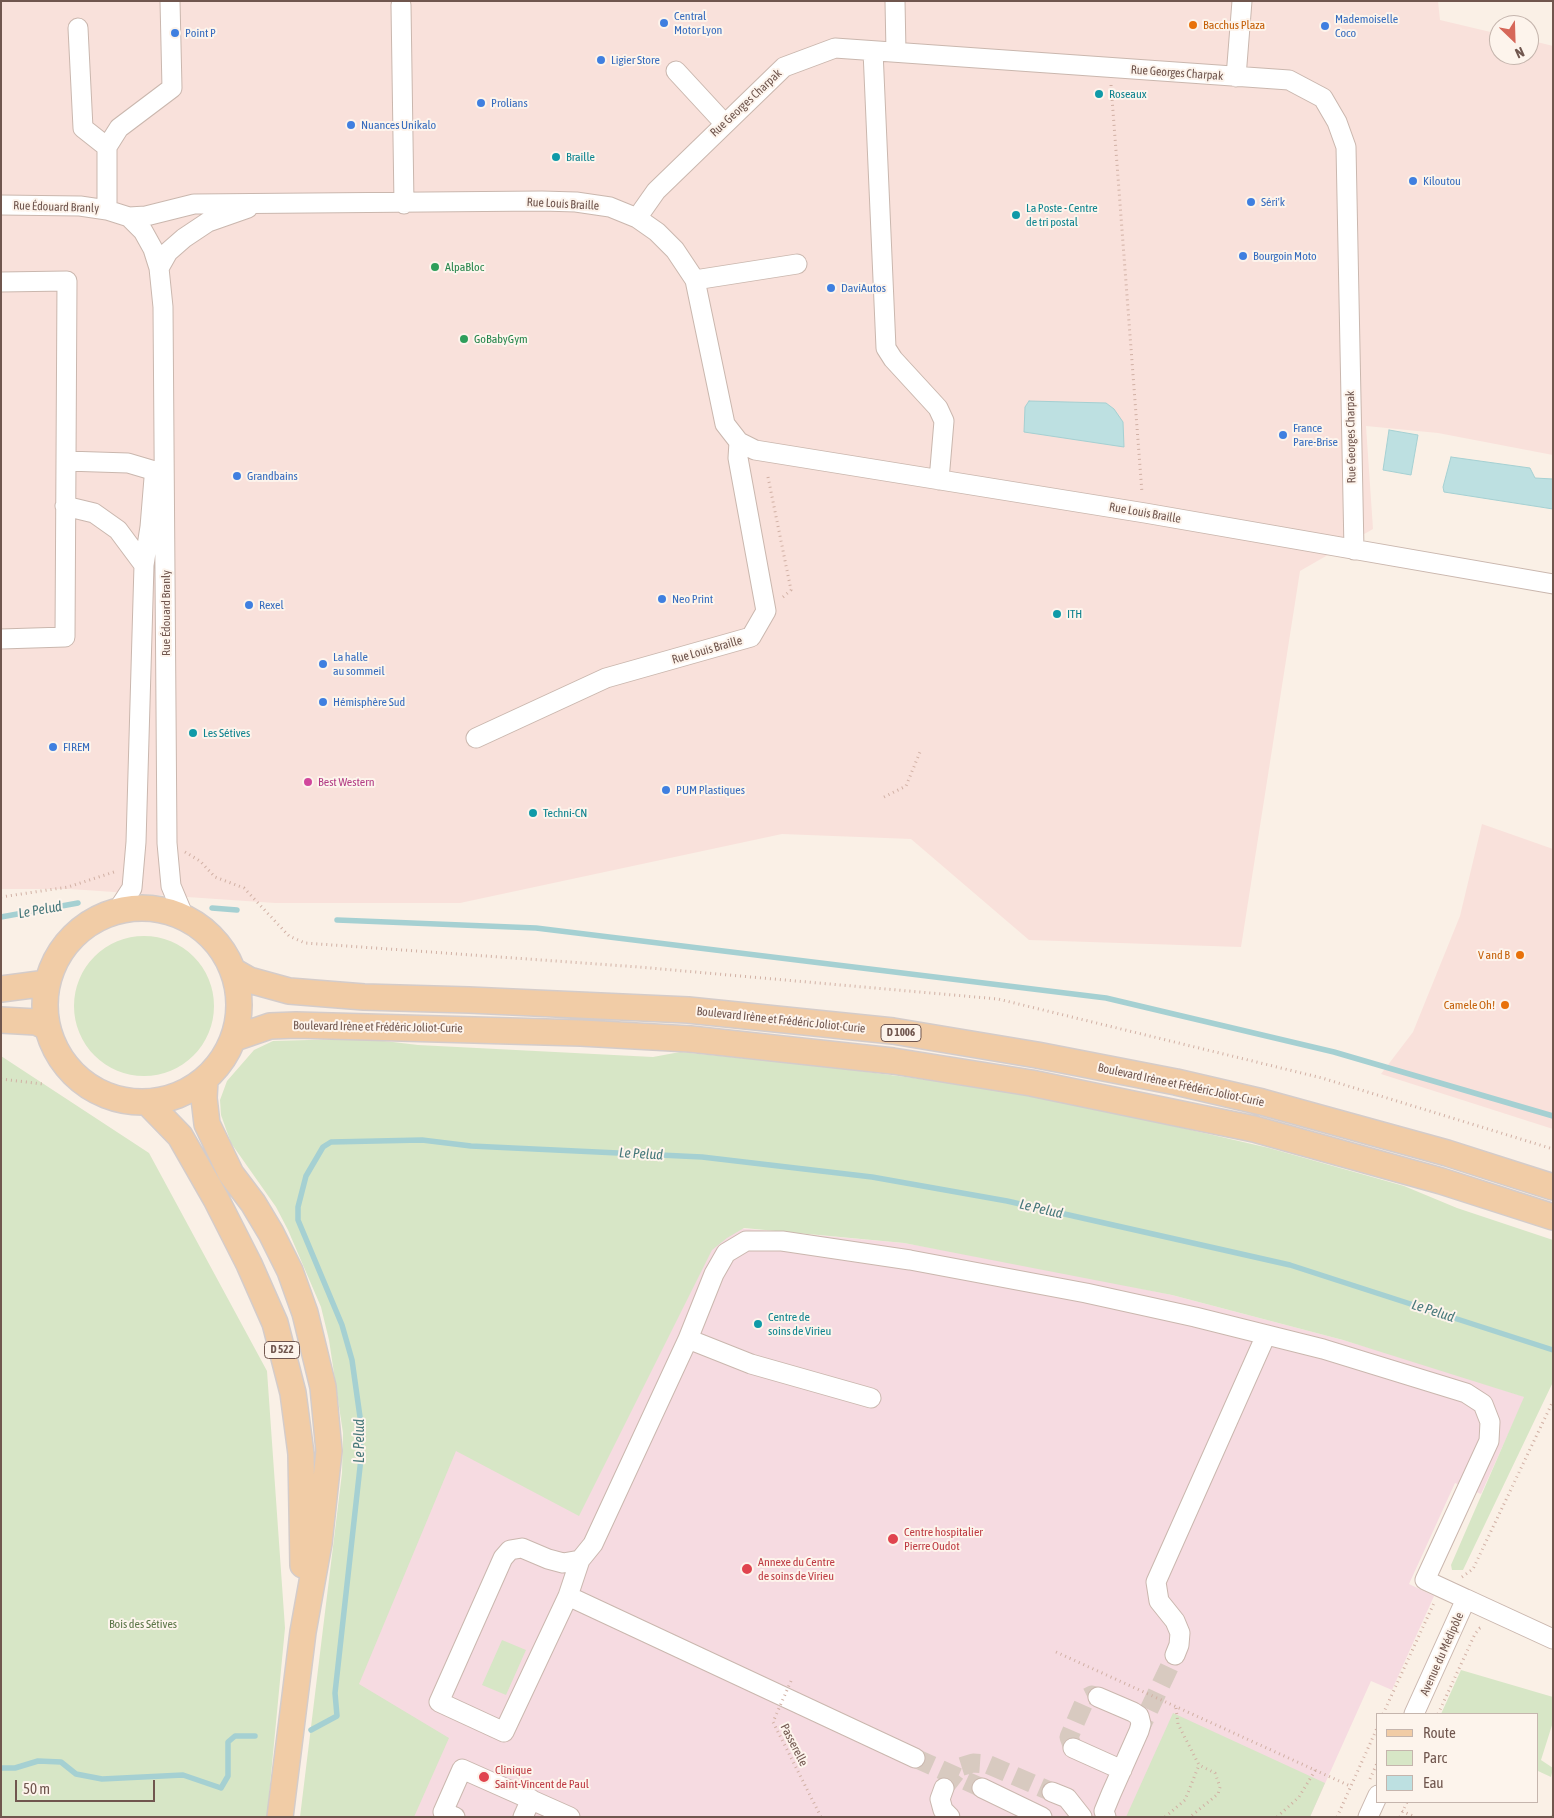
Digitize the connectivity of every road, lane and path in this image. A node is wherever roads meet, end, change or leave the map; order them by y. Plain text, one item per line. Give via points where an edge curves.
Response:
1 (170, 1) edge
2 (895, 1) edge
3 (1242, 1) edge
4 (400, 5) dead end
5 (78, 28) dead end
6 (873, 51) junction
7 (896, 52) junction
8 (1110, 69) junction
9 (676, 71) dead end
10 (1236, 77) junction
11 (724, 123) junction
12 (107, 147) junction
13 (261, 203) junction
14 (404, 204) junction
15 (1, 205) edge
16 (107, 210) junction
17 (129, 217) junction
18 (637, 218) junction
19 (797, 264) dead end
20 (159, 268) junction
21 (695, 280) junction
22 (1, 282) edge
23 (164, 307) junction
24 (739, 442) junction
25 (66, 461) junction
26 (154, 471) junction
27 (768, 476) dead end
28 (939, 480) junction
29 (1142, 493) dead end
30 (65, 506) junction
31 (1354, 550) junction
32 (144, 565) junction
33 (166, 584) junction
34 (1553, 584) edge
35 (766, 611) junction
36 (1, 639) edge
37 (476, 738) dead end
38 (920, 752) dead end
39 (884, 797) dead end
40 (185, 851) dead end
41 (116, 870) dead end
42 (1, 897) edge
43 (117, 911) junction
44 (184, 917) junction
45 (235, 972) junction
46 (47, 983) junction
47 (1, 989) edge
48 (1, 1020) edge
49 (47, 1027) junction
50 (235, 1038) junction
51 (1, 1079) edge
52 (205, 1080) junction
53 (44, 1084) dead end
54 (148, 1103) junction
55 (1553, 1149) edge
56 (1553, 1187) edge
57 (1553, 1217) edge
58 (1266, 1335) junction
59 (688, 1339) junction
60 (871, 1398) dead end
61 (1553, 1401) edge
62 (580, 1560) junction
63 (1442, 1587) junction
64 (568, 1596) junction
65 (1466, 1599) junction
66 (1486, 1628) dead end
67 (303, 1632) junction
68 (1553, 1640) edge
69 (1056, 1652) dead end
70 (1175, 1654) tunnel mouth
71 (790, 1681) dead end
72 (1098, 1696) dead end
73 (1176, 1707) junction
74 (1383, 1713) edge
75 (1414, 1713) edge
76 (1438, 1713) edge
77 (1376, 1730) edge
78 (1073, 1748) dead end
79 (915, 1758) tunnel mouth
80 (1199, 1765) junction
81 (1316, 1769) junction
82 (1122, 1770) junction
83 (1350, 1786) junction
84 (944, 1788) tunnel mouth
85 (982, 1788) tunnel mouth
86 (1052, 1792) tunnel mouth
87 (531, 1799) junction
88 (1376, 1799) edge
89 (1406, 1803) edge
90 (1402, 1811) junction
91 (280, 1817) edge
92 (455, 1817) edge
93 (523, 1817) edge
94 (570, 1817) edge
95 (820, 1817) edge
96 (950, 1817) edge
97 (1042, 1817) edge
98 (1082, 1817) edge
99 (1106, 1817) edge
100 (1165, 1817) edge
101 (1190, 1817) edge
102 (1277, 1817) edge
103 (1337, 1817) edge
104 (1368, 1817) edge
105 (1400, 1817) edge
106 (1416, 1817) edge

1 - 12 street via 172,88 119,128
2 - 7 street
3 - 10 street
4 - 14 street
5 - 12 street via 83,128
6 - 7 street, Rue Georges Charpak
6 - 11 street, Rue Georges Charpak via 835,48 784,67
6 - 28 street via 886,348 938,408 944,420
7 - 8 street, Rue Georges Charpak
8 - 10 street, Rue Georges Charpak
8 - 29 path
9 - 11 street
10 - 31 street, Rue Georges Charpak via 1289,80 1323,98 1346,147
11 - 18 street, Rue Georges Charpak via 656,191
12 - 16 street
13 - 14 street, Rue Louis Braille
13 - 17 street, Rue Louis Braille via 194,204
13 - 20 street, Rue Louis Braille via 208,222 168,252
14 - 18 street, Rue Louis Braille via 576,202 610,206
15 - 16 street, Rue Édouard Branly via 80,206
16 - 17 street, Rue Édouard Branly
17 - 20 street, Rue Édouard Branly via 143,231
18 - 21 street, Rue Louis Braille via 658,232 675,250
19 - 21 street
20 - 23 street, Rue Édouard Branly
21 - 24 street, Rue Louis Braille via 725,424
22 - 25 street via 67,281
23 - 26 street, Rue Édouard Branly
23 - 33 street, Rue Édouard Branly
24 - 28 street, Rue Louis Braille via 771,454
24 - 35 street via 738,458
25 - 26 street via 128,463
25 - 30 street
26 - 32 street, Rue Édouard Branly
26 - 33 street via 159,494 161,567
27 - 35 path via 791,590
28 - 31 street, Rue Louis Braille
30 - 32 street via 94,513 118,530
30 - 36 street via 65,637
31 - 34 street, Rue Louis Braille
32 - 43 street, Rue Édouard Branly via 136,842 132,888
33 - 44 street, Rue Édouard Branly via 167,844 171,886
35 - 37 street, Rue Louis Braille via 751,637 606,678
38 - 39 path via 906,786
40 - 55 path via 216,876 244,888 289,936 305,944 639,967 998,999 1322,1078
41 - 42 path via 68,888
43 - 44 main road via 147,908
43 - 46 main road via 86,927 65,946
44 - 45 main road via 206,931 223,950
45 - 50 main road via 240,1016
45 - 56 main road, Boulevard Irène et Frédéric Joliot-Curie / D 1006 via 248,980 289,991 688,1010 893,1031 1176,1082 1262,1102
46 - 47 main road
46 - 49 main road
48 - 49 main road via 36,1022
49 - 54 main road via 57,1053 73,1075 95,1091 121,1101
50 - 52 main road via 223,1061
50 - 57 main road, Boulevard Irène et Frédéric Joliot-Curie / D 1006 via 270,1026 296,1025 581,1033 690,1040 893,1061 1031,1083 1254,1129 1441,1181
51 - 53 path
52 - 54 main road via 188,1092
52 - 67 main road, D 522 via 207,1124 231,1174 262,1218 290,1271 305,1313 323,1386 329,1451 319,1542
54 - 67 main road, D 522 via 180,1136 249,1264 275,1323 292,1394 300,1454
58 - 59 street via 1086,1293 782,1240 746,1241 726,1253
58 - 63 street via 1466,1393 1483,1404 1490,1422 1490,1441 1425,1580
58 - 70 street via 1156,1582 1159,1601 1180,1633
59 - 60 street via 751,1364
59 - 62 street via 593,1544
61 - 63 path via 1473,1568 1464,1575 1448,1574
62 - 64 street
62 - 64 street via 563,1563 522,1548 510,1550 503,1558 439,1702 504,1732
63 - 65 street
63 - 74 path
64 - 79 street
65 - 68 street, Avenue du Médipôle
65 - 75 street, Avenue du Médipôle
66 - 76 path via 1480,1628 1475,1634
67 - 91 main road, D 522
69 - 73 path
71 - 95 path, Passerelle, bridge via 773,1722
72 - 82 street via 1139,1716 1140,1731
73 - 80 path via 1178,1724
73 - 81 path
77 - 83 path
78 - 82 street
80 - 100 path via 1185,1800
80 - 101 path via 1215,1773 1220,1787 1218,1794
81 - 83 path
81 - 102 path via 1300,1797
82 - 99 street via 1104,1811
83 - 103 path
84 - 96 street via 940,1799 943,1810
85 - 97 street
86 - 98 street via 1067,1798
87 - 92 street via 462,1769 443,1812
87 - 93 street
87 - 94 street
88 - 104 street
89 - 90 path
90 - 105 path
90 - 106 path

